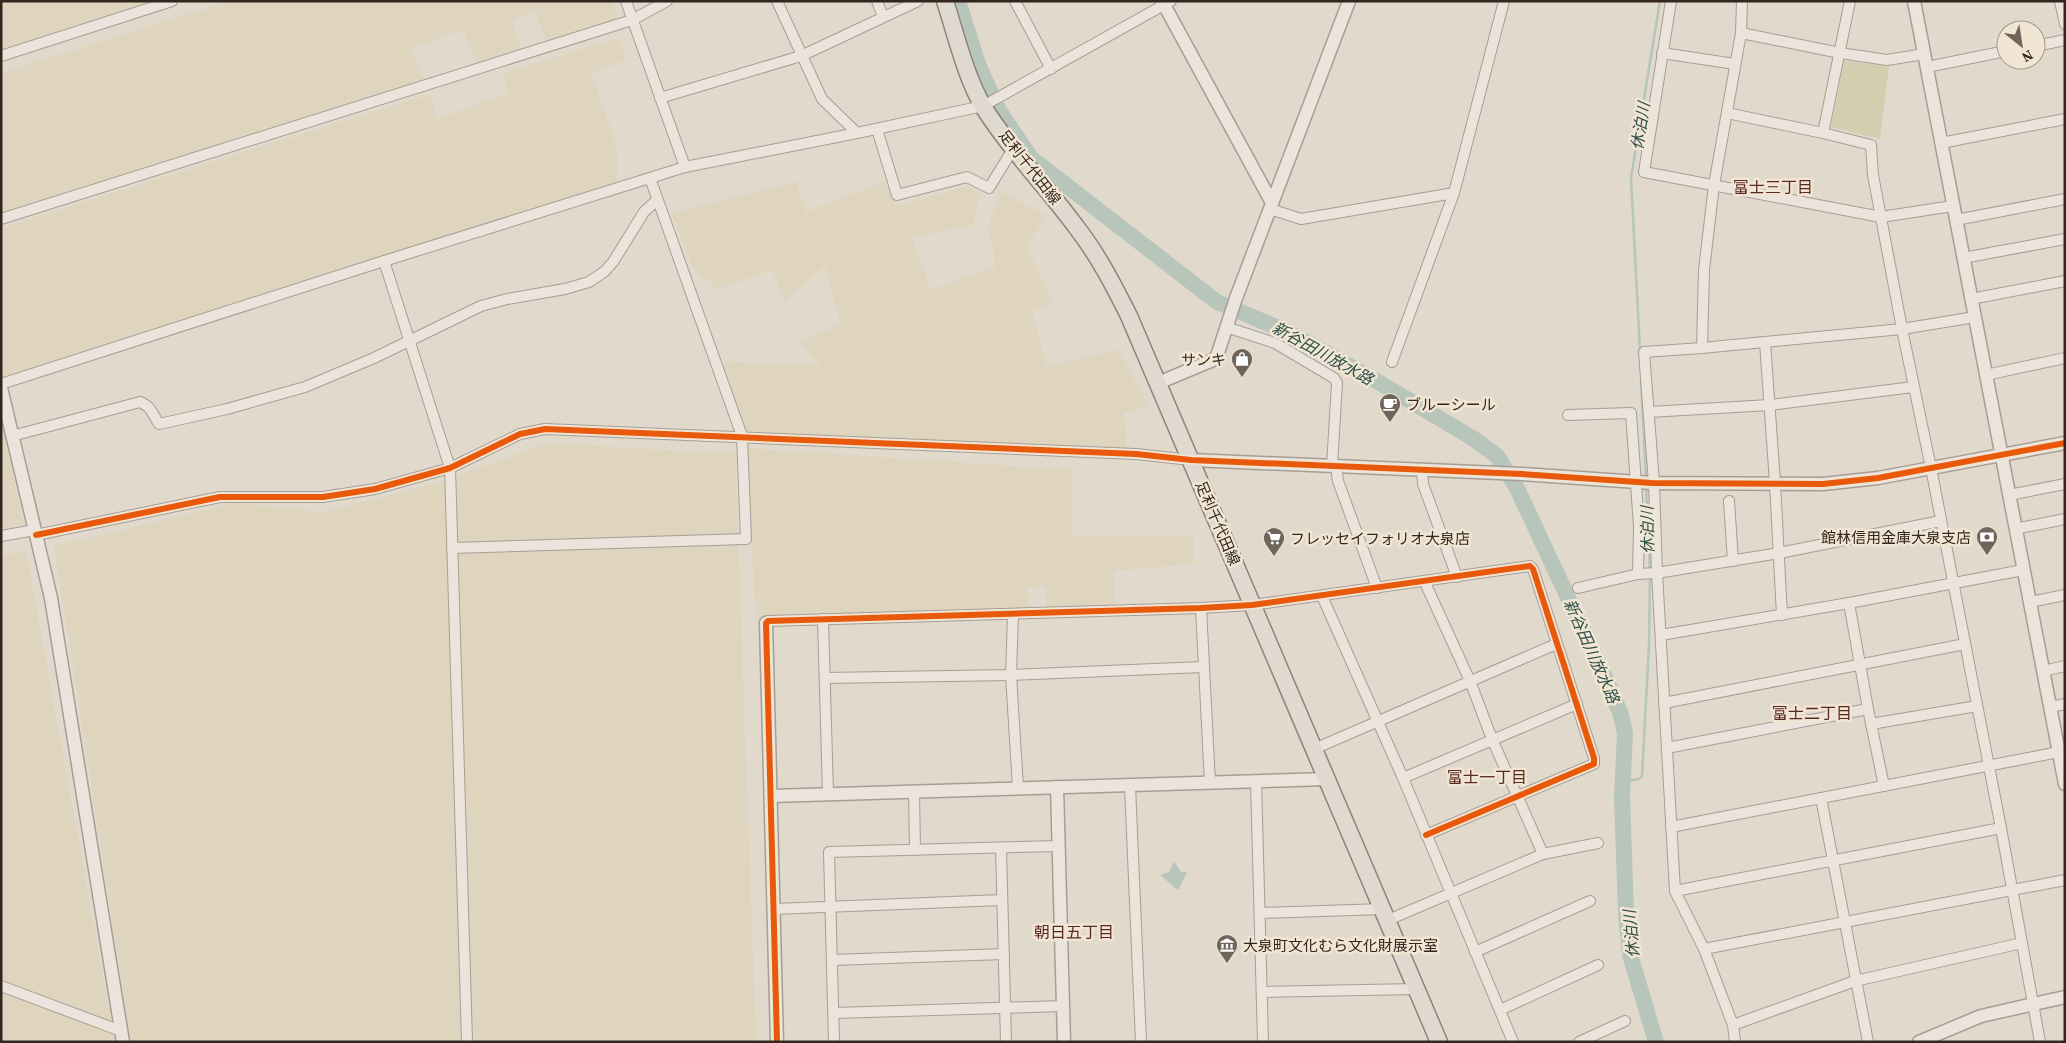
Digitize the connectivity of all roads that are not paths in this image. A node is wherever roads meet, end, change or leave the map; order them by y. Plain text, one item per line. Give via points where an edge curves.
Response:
1 (172, 1) edge
2 (626, 1) edge
3 (667, 1) edge
4 (776, 1) edge
5 (877, 1) edge
6 (918, 1) edge
7 (945, 1) edge
8 (1015, 1) edge
9 (1349, 1) edge
10 (1504, 1) edge
11 (1670, 1) edge
12 (1742, 1) edge
13 (1850, 1) edge
14 (1914, 1) edge
15 (2060, 1) edge
16 (1166, 3) edge
17 (883, 17) junction
18 (632, 20) junction
19 (2065, 24) edge
20 (1741, 33) junction
21 (2065, 40) edge
22 (2046, 44) edge
23 (1662, 53) junction
24 (1840, 53) junction
25 (1996, 53) edge
26 (1924, 54) junction
27 (1, 56) edge
28 (801, 56) junction
29 (1735, 64) junction
30 (1927, 67) junction
31 (1050, 69) junction
32 (660, 98) junction
33 (983, 106) junction
34 (1727, 113) junction
35 (2065, 119) edge
36 (877, 129) junction
37 (1823, 132) junction
38 (858, 133) junction
39 (1941, 143) junction
40 (1013, 148) junction
41 (685, 167) junction
42 (650, 178) junction
43 (1714, 186) junction
44 (1454, 193) junction
45 (2065, 199) edge
46 (657, 200) junction
47 (1271, 206) junction
48 (1953, 206) junction
49 (1881, 217) junction
50 (1, 219) edge
51 (1956, 220) junction
52 (2065, 239) edge
53 (1964, 258) junction
54 (384, 261) junction
55 (2065, 281) edge
56 (1971, 299) junction
57 (1975, 317) junction
58 (1228, 321) junction
59 (1902, 329) junction
60 (408, 341) junction
61 (1765, 342) junction
62 (1702, 348) junction
63 (2065, 358) edge
64 (1392, 362) dead end
65 (1986, 374) junction
66 (1158, 383) junction
67 (1, 384) edge
68 (1913, 387) junction
69 (1, 388) edge
70 (1770, 406) junction
71 (1649, 412) junction
72 (1568, 415) dead end
73 (12, 436) junction
74 (742, 436) junction
75 (2065, 443) edge
76 (2001, 455) junction
77 (1191, 460) junction
78 (1334, 466) junction
79 (450, 468) junction
80 (1931, 468) junction
81 (1422, 470) junction
82 (1646, 482) junction
83 (1775, 483) junction
84 (2065, 484) edge
85 (2009, 495) junction
86 (1728, 501) dead end
87 (2065, 519) edge
88 (1941, 521) junction
89 (2016, 529) junction
90 (35, 533) junction
91 (1, 536) edge
92 (452, 548) junction
93 (1779, 554) junction
94 (1733, 561) junction
95 (2024, 570) junction
96 (1657, 573) junction
97 (1638, 574) junction
98 (1457, 577) junction
99 (1427, 582) junction
100 (1953, 583) junction
101 (1377, 588) junction
102 (1578, 588) dead end
103 (2065, 595) edge
104 (1322, 596) junction
105 (2030, 602) junction
106 (1849, 603) junction
107 (1252, 605) junction
108 (1201, 608) junction
109 (1013, 615) junction
110 (1782, 615) junction
111 (823, 619) junction
112 (766, 622) joint
113 (1661, 634) junction
114 (1964, 644) junction
115 (1554, 645) dead end
116 (1859, 664) junction
117 (2065, 666) edge
118 (1203, 667) junction
119 (2043, 671) junction
120 (1012, 675) junction
121 (825, 678) junction
122 (1470, 681) junction
123 (1664, 703) junction
124 (1576, 704) junction
125 (2065, 704) edge
126 (1977, 706) junction
127 (2050, 707) junction
128 (1868, 709) junction
129 (1377, 722) junction
130 (1871, 724) junction
131 (1492, 739) junction
132 (2060, 745) edge
133 (1667, 748) junction
134 (1314, 749) junction
135 (1988, 766) junction
136 (1403, 778) junction
137 (1327, 780) junction
138 (1256, 781) junction
139 (1210, 782) junction
140 (2065, 784) edge
141 (1130, 786) junction
142 (1884, 786) junction
143 (1057, 787) junction
144 (1018, 788) junction
145 (914, 792) junction
146 (828, 794) junction
147 (770, 796) junction
148 (1518, 796) junction
149 (1821, 798) junction
150 (1671, 827) junction
151 (2001, 828) junction
152 (1426, 835) junction
153 (1598, 843) dead end
154 (1058, 846) junction
155 (1001, 848) junction
156 (915, 850) junction
157 (1542, 854) junction
158 (1832, 860) junction
159 (2065, 880) edge
160 (2012, 889) junction
161 (1674, 891) junction
162 (1450, 893) junction
163 (1002, 900) junction
164 (1590, 901) dead end
165 (831, 907) junction
166 (774, 908) junction
167 (1260, 913) junction
168 (1385, 914) junction
169 (1844, 922) junction
170 (2022, 943) junction
171 (1704, 949) junction
172 (1475, 952) junction
173 (1004, 954) junction
174 (832, 960) junction
175 (1598, 965) dead end
176 (1855, 981) junction
177 (1, 986) edge
178 (1417, 989) junction
179 (1262, 992) junction
180 (2065, 998) edge
181 (2033, 1003) junction
182 (1063, 1006) junction
183 (1005, 1007) junction
184 (1500, 1010) junction
185 (834, 1013) junction
186 (1625, 1021) dead end
187 (1733, 1025) junction
188 (122, 1036) edge
189 (1934, 1039) edge
190 (467, 1042) edge
191 (778, 1042) edge
192 (834, 1042) edge
193 (1006, 1042) edge
194 (1064, 1042) edge
195 (1140, 1042) edge
196 (1263, 1042) edge
197 (1439, 1042) edge
198 (1513, 1042) edge
199 (1579, 1042) edge
200 (1735, 1042) edge
201 (1868, 1042) edge
202 (1919, 1042) edge
203 (2040, 1042) edge

1 - 27 street
2 - 18 street
3 - 18 street
4 - 28 street
5 - 17 street
6 - 17 street
7 - 33 main road, 足利千代田線 via 964,61
8 - 31 street
9 - 47 street
10 - 44 street
11 - 23 street
12 - 20 street
13 - 24 street
14 - 26 street
15 - 19 street
16 - 31 street
16 - 47 street
17 - 28 street
18 - 32 street
18 - 50 street
20 - 24 street
20 - 29 street
21 - 22 street
23 - 29 street
23 - 43 street via 1644,172
24 - 26 street via 1887,60
24 - 37 street
25 - 30 street
26 - 30 street
28 - 32 street
28 - 38 street via 822,99
29 - 34 street
30 - 39 street
31 - 33 street
32 - 41 street
33 - 36 street
33 - 40 main road, 足利千代田線
34 - 37 street
34 - 43 street
35 - 39 street
36 - 38 street
36 - 40 street via 897,195 967,177 989,188
37 - 49 street via 1871,145
38 - 41 street
39 - 48 street
40 - 66 main road, 足利千代田線 via 1079,229 1113,284
41 - 42 street
42 - 46 street
42 - 54 street
43 - 49 street
43 - 62 street via 1704,270
44 - 47 street via 1301,219
44 - 64 street
45 - 51 street
46 - 60 street via 644,212 613,262 589,282 481,306
46 - 74 street
47 - 58 street
48 - 49 street
48 - 51 street
49 - 59 street
51 - 53 street
52 - 53 street
53 - 56 street
54 - 60 street
54 - 67 street
55 - 56 street
56 - 57 street
57 - 59 street
57 - 65 street
58 - 66 street via 1213,360
58 - 78 street via 1275,343 1334,378 1337,383
59 - 61 street
59 - 68 street
60 - 73 street via 305,386 227,409 159,424 146,404 140,402
60 - 79 street
61 - 62 street
61 - 70 street
62 - 71 street via 1644,352
63 - 65 street
65 - 76 street
66 - 77 main road, 足利千代田線
68 - 70 street
68 - 80 street
69 - 73 street
70 - 71 street
70 - 83 street
71 - 82 street
72 - 82 street via 1631,413
73 - 90 street
74 - 77 street via 1136,454
74 - 79 street via 544,428 520,434
74 - 92 street via 746,539
75 - 76 street
76 - 80 street
76 - 85 street
77 - 78 street
77 - 107 main road, 足利千代田線
78 - 81 street
78 - 101 street
79 - 90 street via 375,489 322,497 220,497
79 - 92 street
80 - 83 street via 1823,484
80 - 88 street
81 - 82 street
81 - 98 street via 1423,484
82 - 83 street
82 - 96 street
82 - 97 street
83 - 93 street
84 - 85 street
85 - 89 street
86 - 94 street
87 - 89 street
88 - 93 street
88 - 100 street
89 - 95 street
90 - 91 street
90 - 188 street via 51,598
92 - 190 street
93 - 94 street
93 - 110 street
94 - 96 street
95 - 100 street
95 - 105 street
96 - 97 street
96 - 113 street
97 - 102 street
98 - 99 street
98 - 124 street via 1530,566 1533,569
99 - 101 street
99 - 122 street
100 - 106 street
100 - 114 street
101 - 104 street
103 - 105 street
104 - 107 street
104 - 129 street
105 - 119 street
106 - 110 street
106 - 116 street
107 - 108 street
107 - 134 main road, 足利千代田線
108 - 109 street
108 - 118 street
109 - 111 street
109 - 120 street
110 - 113 street
111 - 112 street
111 - 121 street
112 - 147 street
113 - 123 street
114 - 116 street
114 - 126 street
115 - 122 street
116 - 123 street
116 - 128 street
117 - 119 street
118 - 120 street
118 - 139 street
119 - 127 street
120 - 121 street
120 - 144 street
121 - 146 street
122 - 129 street
122 - 131 street
123 - 133 street
124 - 131 street
124 - 148 street via 1594,764
125 - 127 street
126 - 130 street
126 - 135 street
127 - 132 street
128 - 130 street
128 - 133 street
129 - 134 street
129 - 136 street
130 - 142 street
131 - 136 street
131 - 148 street
132 - 135 street
132 - 140 street
133 - 150 street
134 - 137 main road, 足利千代田線
135 - 142 street
135 - 151 street
136 - 152 street
137 - 138 street
137 - 168 main road, 足利千代田線
138 - 139 street
138 - 167 street
139 - 141 street
141 - 143 street
141 - 195 street
142 - 149 street
143 - 144 street
143 - 154 street
144 - 145 street
145 - 146 street
145 - 156 street
146 - 147 street
147 - 166 street
148 - 152 street
148 - 157 street
149 - 150 street
149 - 158 street
150 - 161 street
151 - 158 street
151 - 160 street
152 - 162 street
153 - 157 street
154 - 155 street
154 - 182 street
155 - 156 street
155 - 163 street
156 - 165 street via 829,852
157 - 162 street
158 - 161 street
158 - 169 street
159 - 160 street
160 - 169 street
160 - 170 street
161 - 171 street
162 - 168 street
162 - 172 street
163 - 165 street
163 - 173 street
164 - 172 street
165 - 166 street
165 - 174 street
166 - 191 street
167 - 168 street
167 - 179 street
168 - 178 main road, 足利千代田線
169 - 171 street
169 - 176 street
170 - 176 street
170 - 181 street
171 - 187 street
172 - 184 street
173 - 174 street
173 - 183 street
174 - 185 street
175 - 184 street
176 - 187 street
176 - 201 street
177 - 188 street
178 - 179 street
178 - 197 main road, 足利千代田線
179 - 196 street
180 - 181 street
181 - 189 street via 1981,1016
181 - 203 street
182 - 183 street
182 - 194 street
183 - 185 street
183 - 193 street
184 - 198 street
185 - 192 street
186 - 199 street
187 - 200 street
189 - 202 street

